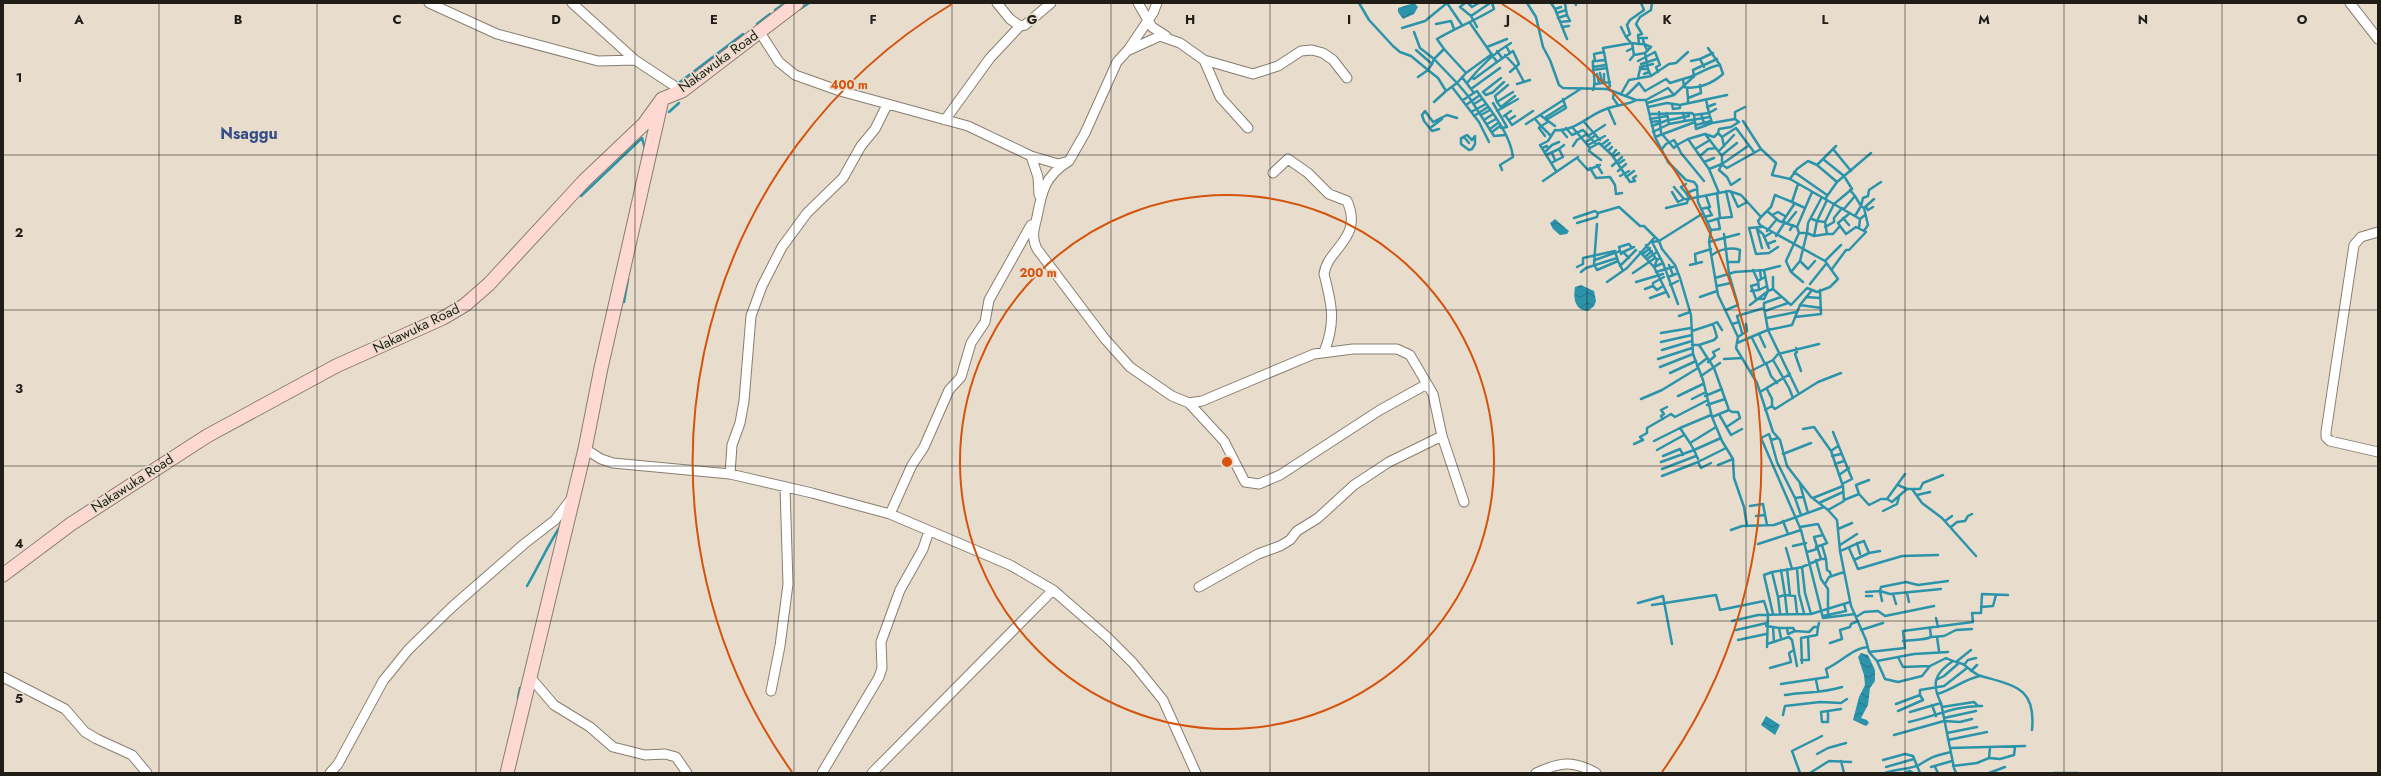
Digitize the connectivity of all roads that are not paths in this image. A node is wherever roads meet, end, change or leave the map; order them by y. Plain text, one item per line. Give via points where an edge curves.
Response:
1 (429, 3) edge
2 (572, 3) edge
3 (797, 3) edge
4 (997, 3) edge
5 (1051, 3) edge
6 (1138, 3) edge
7 (1156, 3) edge
8 (2350, 3) edge
9 (1148, 18) junction
10 (1020, 26) junction
11 (759, 31) junction
12 (1167, 36) junction
13 (2378, 39) edge
14 (1127, 51) junction
15 (636, 60) junction
16 (1204, 60) junction
17 (1347, 78) dead end
18 (682, 91) junction
19 (662, 99) junction
20 (887, 104) junction
21 (945, 120) junction
22 (1248, 128) dead end
23 (1031, 156) junction
24 (1069, 160) junction
25 (1273, 172) dead end
26 (1039, 201) junction
27 (2378, 232) edge
28 (1330, 336) junction
29 (1345, 350) junction
30 (1324, 352) junction
31 (1426, 384) junction
32 (1189, 403) junction
33 (590, 424) junction
34 (1442, 436) junction
35 (585, 449) junction
36 (2378, 452) edge
37 (601, 459) junction
38 (730, 474) junction
39 (785, 487) junction
40 (572, 496) junction
41 (1464, 502) dead end
42 (890, 514) junction
43 (928, 531) junction
44 (3, 575) edge
45 (1199, 587) dead end
46 (1053, 590) junction
47 (3, 677) edge
48 (530, 677) junction
49 (770, 691) dead end
50 (147, 773) edge
51 (330, 773) edge
52 (507, 773) edge
53 (687, 773) edge
54 (822, 773) edge
55 (872, 773) edge
56 (1196, 773) edge
57 (1536, 773) edge
58 (1596, 773) edge

1 - 15 street via 497,34 598,61
2 - 15 street
3 - 11 main road, Nakawuka Road
4 - 10 street via 1010,19
5 - 10 street via 1025,25
6 - 9 street
7 - 9 street via 1153,13
8 - 13 street
9 - 12 street via 1157,32
9 - 14 street
10 - 21 street via 990,58
11 - 18 main road, Nakawuka Road
11 - 20 street via 778,62 787,71 840,91
12 - 14 street via 1150,39
12 - 16 street
14 - 24 street via 1117,62 1085,134
15 - 18 street
16 - 17 street via 1253,74 1278,66 1300,51 1312,50 1324,53 1333,60
16 - 22 street via 1220,97
18 - 19 main road, Nakawuka Road
19 - 33 main road
19 - 44 main road, Nakawuka Road via 644,124 584,181 494,279 465,305 443,318 336,366 207,436 71,524
20 - 21 street
20 - 38 street via 875,129 861,146 843,178 807,213 782,247 762,286 751,316 744,401 732,445
21 - 23 street via 968,126
23 - 24 street via 1058,164
23 - 26 street via 1038,177
24 - 26 street via 1055,170
25 - 28 street via 1288,158 1329,194 1347,201 1350,209 1349,231 1344,243 1325,267 1324,274 1332,306
26 - 32 street via 1032,232 1037,249 1105,339 1130,367 1172,396
26 - 42 street via 1029,231 989,300 985,322 971,343 961,377 949,390
27 - 36 street via 2361,237 2354,245 2326,432 2326,437 2330,441
28 - 29 street via 1337,347
28 - 30 street
29 - 30 street
29 - 31 street via 1398,349 1410,355
30 - 32 street via 1202,401
31 - 32 street via 1380,410 1280,475 1259,484 1245,482 1224,441
31 - 34 street via 1433,394
33 - 35 main road
33 - 37 street via 591,447
34 - 41 street
34 - 45 street via 1389,462 1354,484 1318,518 1297,531 1290,540 1258,554
35 - 37 street
35 - 40 main road
37 - 38 street via 613,463
38 - 39 street
39 - 42 street
39 - 49 street via 788,584 780,646
40 - 48 main road
40 - 51 street via 555,520 452,607 408,650 383,681 338,764
42 - 43 street
43 - 46 street via 1010,565
43 - 54 street via 923,549 900,590 881,642 882,668 879,677
46 - 55 street
46 - 56 street via 1107,637 1160,697
47 - 50 street via 66,709 85,732 132,755
48 - 52 main road
48 - 53 street via 554,705 590,727 612,747 676,757
57 - 58 street via 1565,763 1582,765

